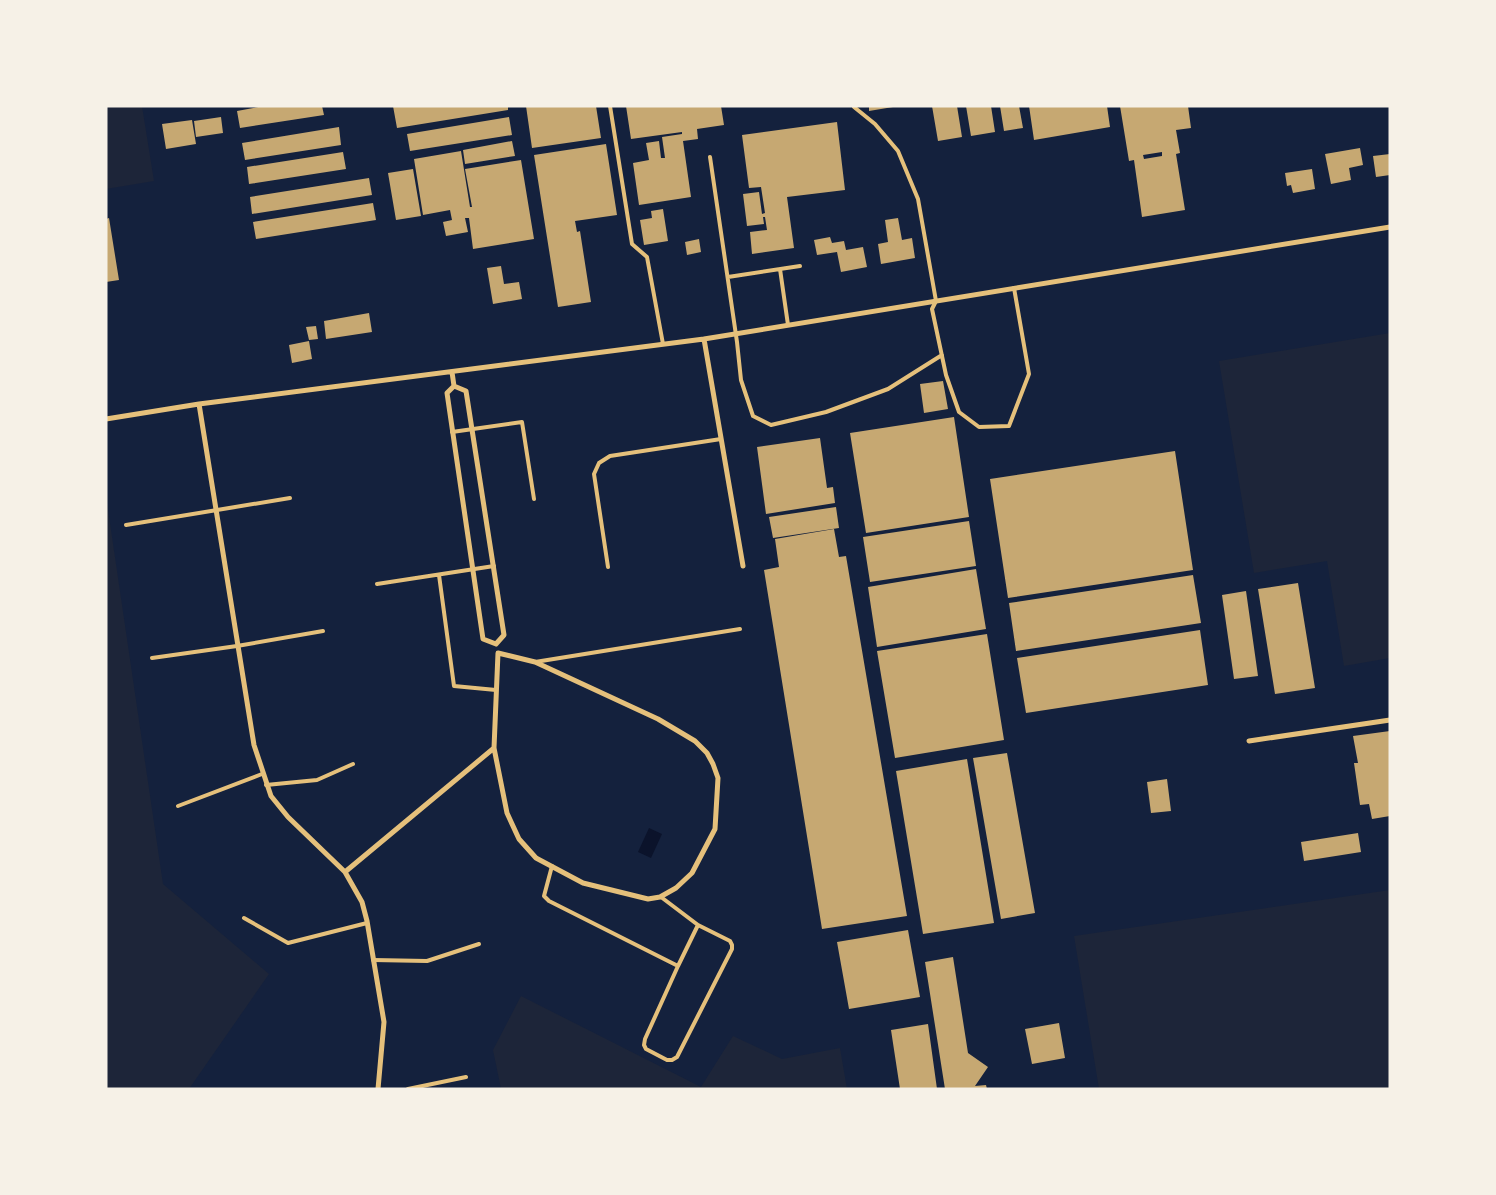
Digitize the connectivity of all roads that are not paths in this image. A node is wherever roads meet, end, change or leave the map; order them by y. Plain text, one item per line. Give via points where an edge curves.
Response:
1 (610, 106) edge
2 (854, 107) edge
3 (710, 157) dead end
4 (1390, 227) edge
5 (800, 266) dead end
6 (780, 269) junction
7 (728, 277) junction
8 (1014, 288) junction
9 (936, 301) junction
10 (788, 325) junction
11 (736, 333) junction
12 (704, 339) junction
13 (662, 344) junction
14 (942, 355) junction
15 (452, 372) junction
16 (454, 386) junction
17 (199, 404) junction
18 (106, 420) edge
19 (473, 429) junction
20 (452, 432) junction
21 (721, 439) junction
22 (290, 498) dead end
23 (534, 500) dead end
24 (215, 510) junction
25 (126, 525) dead end
26 (494, 566) junction
27 (743, 566) dead end
28 (608, 567) dead end
29 (473, 569) junction
30 (439, 575) junction
31 (377, 584) dead end
32 (740, 629) dead end
33 (323, 631) dead end
34 (496, 644) junction
35 (237, 646) junction
36 (498, 653) junction
37 (152, 658) dead end
38 (536, 662) junction
39 (496, 690) junction
40 (1390, 720) edge
41 (1249, 741) dead end
42 (494, 748) junction
43 (353, 764) dead end
44 (262, 774) junction
45 (266, 785) junction
46 (178, 806) dead end
47 (552, 866) junction
48 (345, 872) junction
49 (661, 897) junction
50 (244, 918) dead end
51 (367, 923) junction
52 (698, 926) junction
53 (479, 944) dead end
54 (373, 960) junction
55 (678, 966) junction
56 (466, 1077) dead end
57 (378, 1089) edge
58 (408, 1089) edge

1 - 13 lane via 632,244 647,257
2 - 9 lane via 898,151 918,198
3 - 7 lane
4 - 8 street
5 - 6 lane
6 - 7 lane
6 - 10 lane
7 - 11 lane
8 - 9 street
8 - 14 lane via 1029,374 1009,426 979,427 959,412
9 - 10 street
9 - 14 lane via 932,309
10 - 11 street
11 - 12 street
11 - 14 lane via 741,380 753,416 772,425 826,412 888,389
12 - 13 street
12 - 21 street
13 - 15 street
15 - 16 street
15 - 17 street
16 - 19 street via 466,391
16 - 20 street via 447,393
17 - 18 street
17 - 24 street
19 - 20 lane
19 - 23 lane via 522,422
19 - 26 street
20 - 29 street
21 - 27 street
21 - 28 lane via 610,456 599,463 594,474
22 - 24 lane
24 - 25 lane
24 - 35 street
26 - 29 lane
26 - 34 street via 504,635
29 - 30 lane
29 - 34 street via 484,639
30 - 31 lane
30 - 39 lane via 454,686
32 - 38 lane
33 - 35 lane
34 - 36 street
35 - 37 lane
35 - 44 street
36 - 38 street
36 - 39 street
38 - 49 street via 658,718 695,742 707,752 714,764 718,778 715,829 692,873
39 - 42 street
40 - 41 street
42 - 47 street via 507,812 519,839 536,858
42 - 48 street
43 - 45 lane via 318,780
44 - 45 street
44 - 46 lane
45 - 48 street via 288,817
47 - 49 street via 583,882 648,900
47 - 55 lane via 544,896 549,901
48 - 51 street via 362,902
49 - 52 lane
50 - 51 lane via 288,943
51 - 54 street
52 - 55 lane
52 - 55 lane via 730,942 732,949 677,1057 667,1060 646,1049 644,1039
53 - 54 lane via 426,961
54 - 57 street via 384,1022
56 - 58 lane

